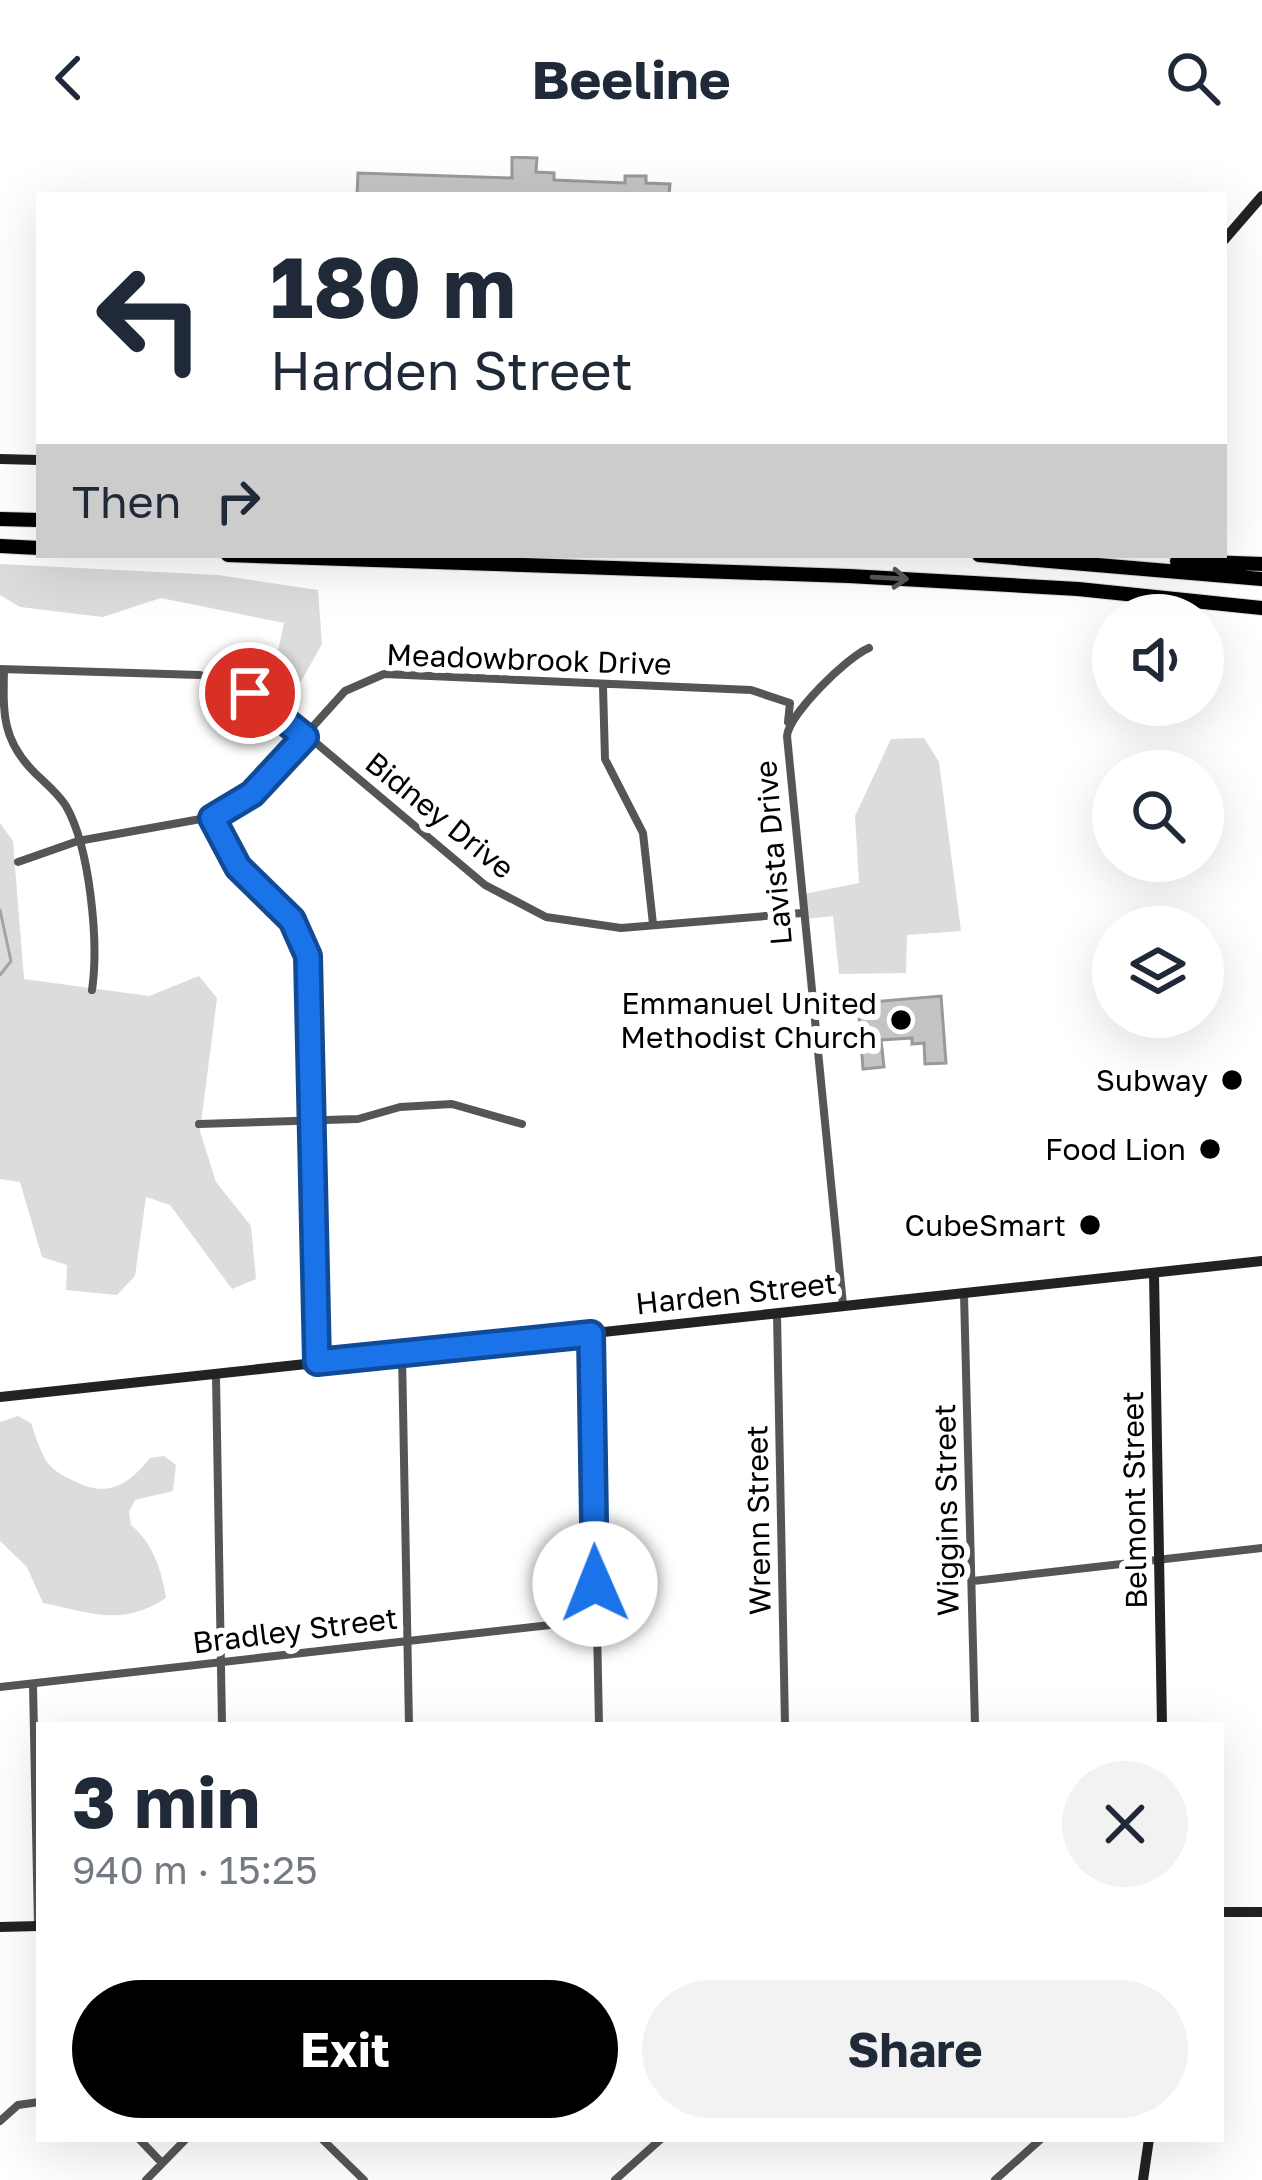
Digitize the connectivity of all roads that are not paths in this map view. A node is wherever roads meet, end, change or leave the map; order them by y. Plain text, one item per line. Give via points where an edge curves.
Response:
1 (1262, 196) edge
2 (1227, 237) edge
3 (0, 459) edge
4 (36, 460) edge
5 (0, 519) edge
6 (36, 520) edge
7 (0, 546) edge
8 (36, 548) edge
9 (315, 558) edge
10 (1025, 558) edge
11 (1040, 559) junction
12 (1262, 563) edge
13 (1262, 579) edge
14 (1262, 608) edge
15 (869, 648) dead end
16 (2, 669) edge
17 (603, 687) junction
18 (788, 722) junction
19 (305, 737) junction
20 (212, 818) junction
21 (78, 841) junction
22 (18, 862) dead end
23 (802, 913) junction
24 (653, 924) junction
25 (92, 990) dead end
26 (312, 1122) junction
27 (199, 1124) dead end
28 (522, 1124) dead end
29 (1262, 1261) edge
30 (1154, 1274) junction
31 (964, 1294) junction
32 (843, 1305) junction
33 (777, 1315) junction
34 (591, 1334) junction
35 (401, 1354) junction
36 (317, 1362) junction
37 (216, 1375) junction
38 (0, 1397) edge
39 (1262, 1548) edge
40 (1160, 1561) junction
41 (973, 1581) junction
42 (595, 1620) junction
43 (408, 1642) junction
44 (221, 1663) junction
45 (33, 1684) junction
46 (0, 1687) edge
47 (222, 1722) edge
48 (409, 1722) edge
49 (598, 1722) edge
50 (785, 1722) edge
51 (975, 1722) edge
52 (1162, 1722) edge
53 (36, 1829) edge
54 (1224, 1912) edge
55 (1262, 1912) edge
56 (36, 1926) edge
57 (0, 1927) edge
58 (36, 2102) edge
59 (0, 2121) edge
60 (142, 2142) edge
61 (183, 2142) edge
62 (325, 2142) edge
63 (658, 2142) edge
64 (1038, 2142) edge
65 (1149, 2142) edge
66 (162, 2163) junction
67 (146, 2180) edge
68 (364, 2180) edge
69 (615, 2180) edge
70 (995, 2180) edge
71 (1143, 2180) edge

1 - 2 main road
3 - 4 main road
5 - 6 highway
7 - 8 highway
9 -> 14 highway via 923,579
10 - 11 highway
11 - 12 highway
11 - 13 highway
15 - 18 street, Lavista Drive
16 - 19 street, Bidney Drive via 208,676 250,693
16 - 21 street via 7,737 61,799
17 - 18 street, Meadowbrook Drive via 765,692 790,703
17 - 19 street, Meadowbrook Drive via 384,674 346,692
17 - 24 street via 604,759 643,833
18 - 23 street, Lavista Drive
19 - 20 street, Meadowbrook Drive via 252,794
19 - 24 street, Bidney Drive via 508,901 578,925
20 - 21 street, Meadowbrook Drive
20 - 26 street via 228,854 303,940 311,971
21 - 22 street, Meadowbrook Drive
21 - 25 street via 94,938
23 - 24 street, Bidney Drive
23 - 32 street, Lavista Drive
26 - 27 street
26 - 28 street via 452,1104
26 - 36 street
29 - 30 main road, Harden Street
30 - 31 main road, Harden Street
30 - 40 main road, Belmont Street
31 - 32 main road, Harden Street
31 - 41 street, Wiggins Street
32 - 33 main road, Harden Street
33 - 34 main road, Harden Street
33 - 50 street, Wrenn Street
34 - 35 main road, Harden Street
34 - 42 street
35 - 36 main road, Harden Street
35 - 43 street
36 - 37 main road, Harden Street
37 - 38 main road, Harden Street
37 - 44 street
39 - 40 street
40 - 41 street
40 - 52 main road, Belmont Street
41 - 51 street, Wiggins Street
42 - 43 street, Bradley Street
42 - 49 street
43 - 44 street, Bradley Street
43 - 48 street
44 - 45 street, Bradley Street
44 - 47 street
45 - 46 street, Bradley Street
45 - 53 street
54 - 55 main road
56 - 57 main road
58 - 59 street
60 - 66 street
61 - 66 street
62 - 68 street
63 - 69 street
64 - 70 street
65 - 71 main road
66 - 67 street

